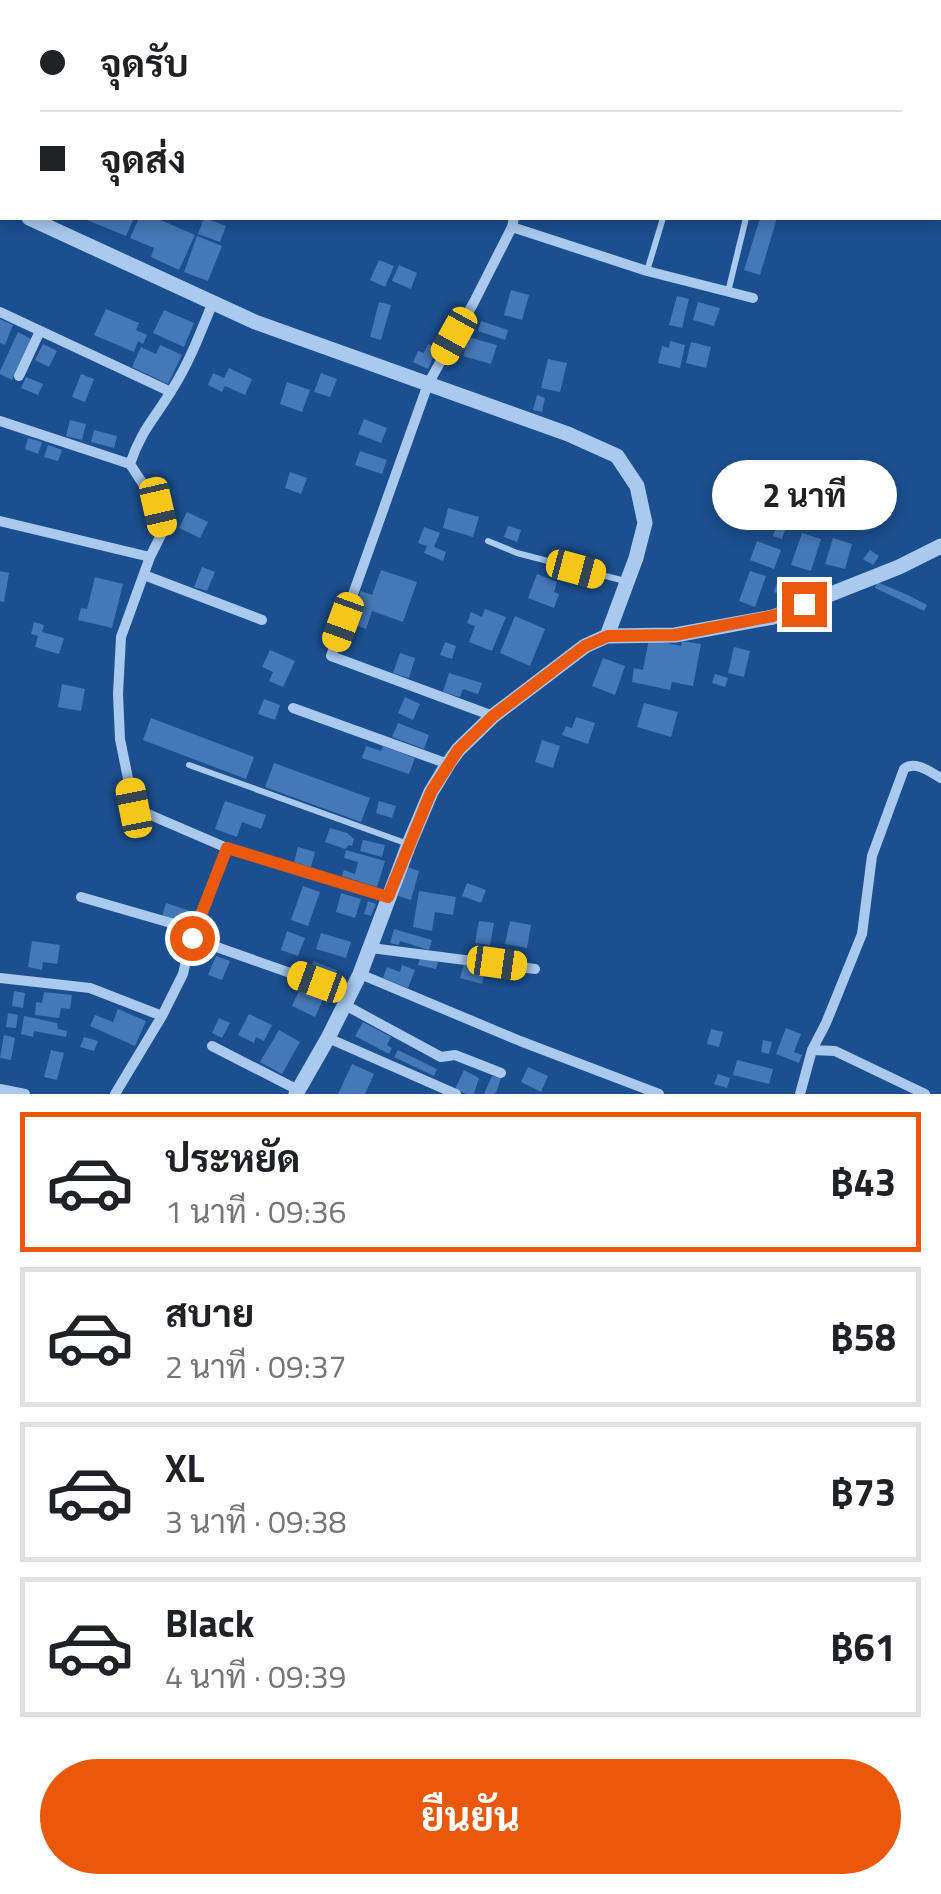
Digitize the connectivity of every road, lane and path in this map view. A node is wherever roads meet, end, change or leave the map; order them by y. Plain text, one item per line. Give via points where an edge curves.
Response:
1 (33, 220) edge
2 (662, 220) edge
3 (746, 220) edge
4 (513, 222) edge
5 (647, 271) junction
6 (728, 293) junction
7 (753, 298) dead end
8 (213, 302) junction
9 (0, 312) edge
10 (40, 331) junction
11 (20, 376) dead end
12 (428, 384) junction
13 (171, 392) junction
14 (0, 420) edge
15 (130, 464) junction
16 (0, 521) edge
17 (488, 541) dead end
18 (941, 546) edge
19 (150, 557) junction
20 (144, 576) junction
21 (628, 582) junction
22 (262, 620) dead end
23 (608, 636) junction
24 (293, 708) dead end
25 (493, 716) junction
26 (448, 764) junction
27 (189, 765) dead end
28 (941, 778) edge
29 (409, 844) junction
30 (227, 848) junction
31 (81, 897) dead end
32 (388, 897) junction
33 (193, 934) junction
34 (370, 948) junction
35 (536, 968) dead end
36 (360, 974) junction
37 (0, 978) edge
38 (348, 999) junction
39 (162, 1016) junction
40 (328, 1038) junction
41 (212, 1046) dead end
42 (812, 1050) junction
43 (501, 1073) dead end
44 (0, 1089) edge
45 (297, 1092) edge
46 (25, 1094) edge
47 (115, 1094) edge
48 (456, 1094) edge
49 (659, 1094) edge
50 (800, 1094) edge
51 (925, 1094) edge

1 - 8 street
2 - 5 lane
3 - 6 lane
4 - 5 street
4 - 12 street
5 - 6 street
6 - 7 street
8 - 12 street
8 - 13 street
9 - 10 street
10 - 11 street
10 - 13 street
12 - 21 street via 617,456 637,486 645,523
12 - 25 street via 331,656
13 - 15 street via 143,430
14 - 15 street
15 - 19 street via 158,507 163,530
16 - 19 street
17 - 21 lane
18 - 23 street via 773,616 675,635
19 - 20 street
20 - 22 street
20 - 30 street via 120,637 120,739 134,808
21 - 23 street
23 - 25 street
24 - 26 street
25 - 26 street
26 - 29 street
27 - 29 lane
28 - 42 street via 915,765 904,769 872,856 862,934
29 - 32 street
30 - 32 street
30 - 33 street
31 - 33 street
32 - 34 street
33 - 38 street
33 - 39 street
34 - 35 street
34 - 36 street
36 - 38 street
36 - 49 street
37 - 39 street via 90,988
38 - 40 street
38 - 43 street via 441,1057
39 - 47 street
40 - 45 street
40 - 48 street
41 - 45 street
42 - 50 street
42 - 51 street via 834,1050
44 - 46 street

